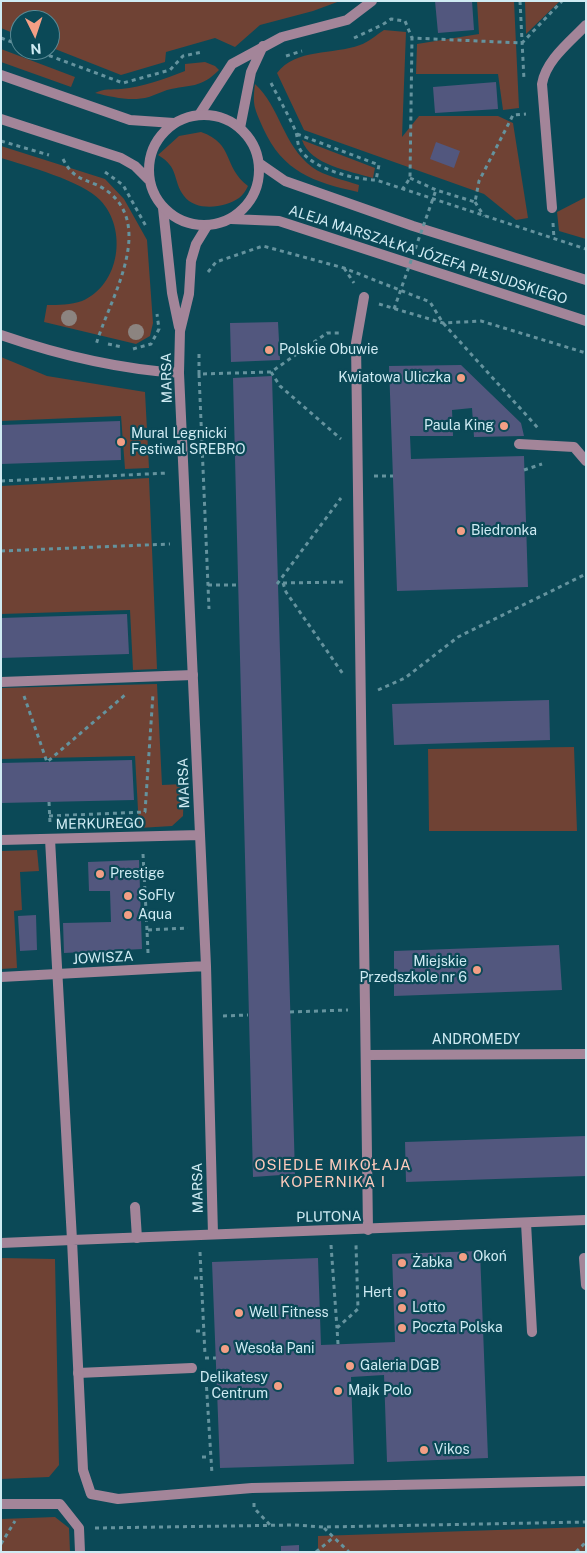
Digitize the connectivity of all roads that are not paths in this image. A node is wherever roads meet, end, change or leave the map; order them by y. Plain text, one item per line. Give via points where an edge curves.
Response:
1 (372, 1) edge
2 (586, 25) edge
3 (263, 46) junction
4 (1, 75) edge
5 (199, 115) junction
6 (1, 119) edge
7 (174, 123) junction
8 (240, 128) junction
9 (259, 163) junction
10 (149, 180) junction
11 (163, 208) junction
12 (552, 208) dead end
13 (230, 219) junction
14 (208, 226) junction
15 (586, 280) edge
16 (364, 297) dead end
17 (586, 321) edge
18 (180, 331) junction
19 (1, 335) edge
20 (179, 373) junction
21 (519, 444) dead end
22 (586, 461) edge
23 (193, 674) junction
24 (1, 682) edge
25 (200, 835) junction
26 (50, 839) junction
27 (1, 840) edge
28 (206, 966) junction
29 (58, 974) junction
30 (1, 977) edge
31 (586, 1054) edge
32 (366, 1055) junction
33 (135, 1207) dead end
34 (586, 1220) edge
35 (526, 1223) junction
36 (368, 1230) junction
37 (213, 1234) junction
38 (136, 1238) junction
39 (72, 1240) junction
40 (1, 1243) edge
41 (584, 1258) dead end
42 (586, 1285) edge
43 (532, 1332) dead end
44 (192, 1368) dead end
45 (78, 1373) junction
46 (586, 1481) edge
47 (1, 1504) edge
48 (80, 1552) edge

1 - 3 street via 347,20 282,37
2 - 12 street via 544,73 542,84
3 - 5 street via 232,64
3 - 8 street via 252,72
4 - 7 street via 130,120
5 - 7 street
5 - 8 street via 221,118
6 - 10 street via 121,158
7 - 10 street via 153,148 148,164
8 - 9 street via 256,150
9 - 13 street via 259,180 254,196
9 - 15 street, ALEJA MARSZAŁKA JÓZEFA PIŁSUDSKIEGO via 285,181 413,226
10 - 11 street
11 - 14 street via 176,218
11 - 18 street, MARSA via 172,293
13 - 14 street
13 - 17 street, ALEJA MARSZAŁKA JÓZEFA PIŁSUDSKIEGO via 280,221
14 - 18 street, MARSA via 196,244 191,261 189,294
16 - 32 street via 356,343
18 - 20 street, MARSA
19 - 20 street via 35,347 92,360 142,370
20 - 23 street, MARSA
21 - 22 street via 574,447
23 - 24 street
23 - 25 street, MARSA
25 - 26 street, MERKUREGO
25 - 28 street, MARSA
26 - 27 street, MERKUREGO
26 - 29 street
28 - 29 street, JOWISZA
28 - 37 street, MARSA
29 - 30 street, JOWISZA
29 - 39 street
31 - 32 street, ANDROMEDY
32 - 36 street
33 - 38 street
34 - 35 street, PLUTONA
35 - 36 street, PLUTONA
35 - 43 street
36 - 37 street, PLUTONA
37 - 38 street, PLUTONA
38 - 39 street, PLUTONA
39 - 40 street, PLUTONA
39 - 45 street
41 - 42 street
44 - 45 street
45 - 46 street via 83,1470 91,1494 118,1499 252,1488
47 - 48 street via 60,1504 79,1528

